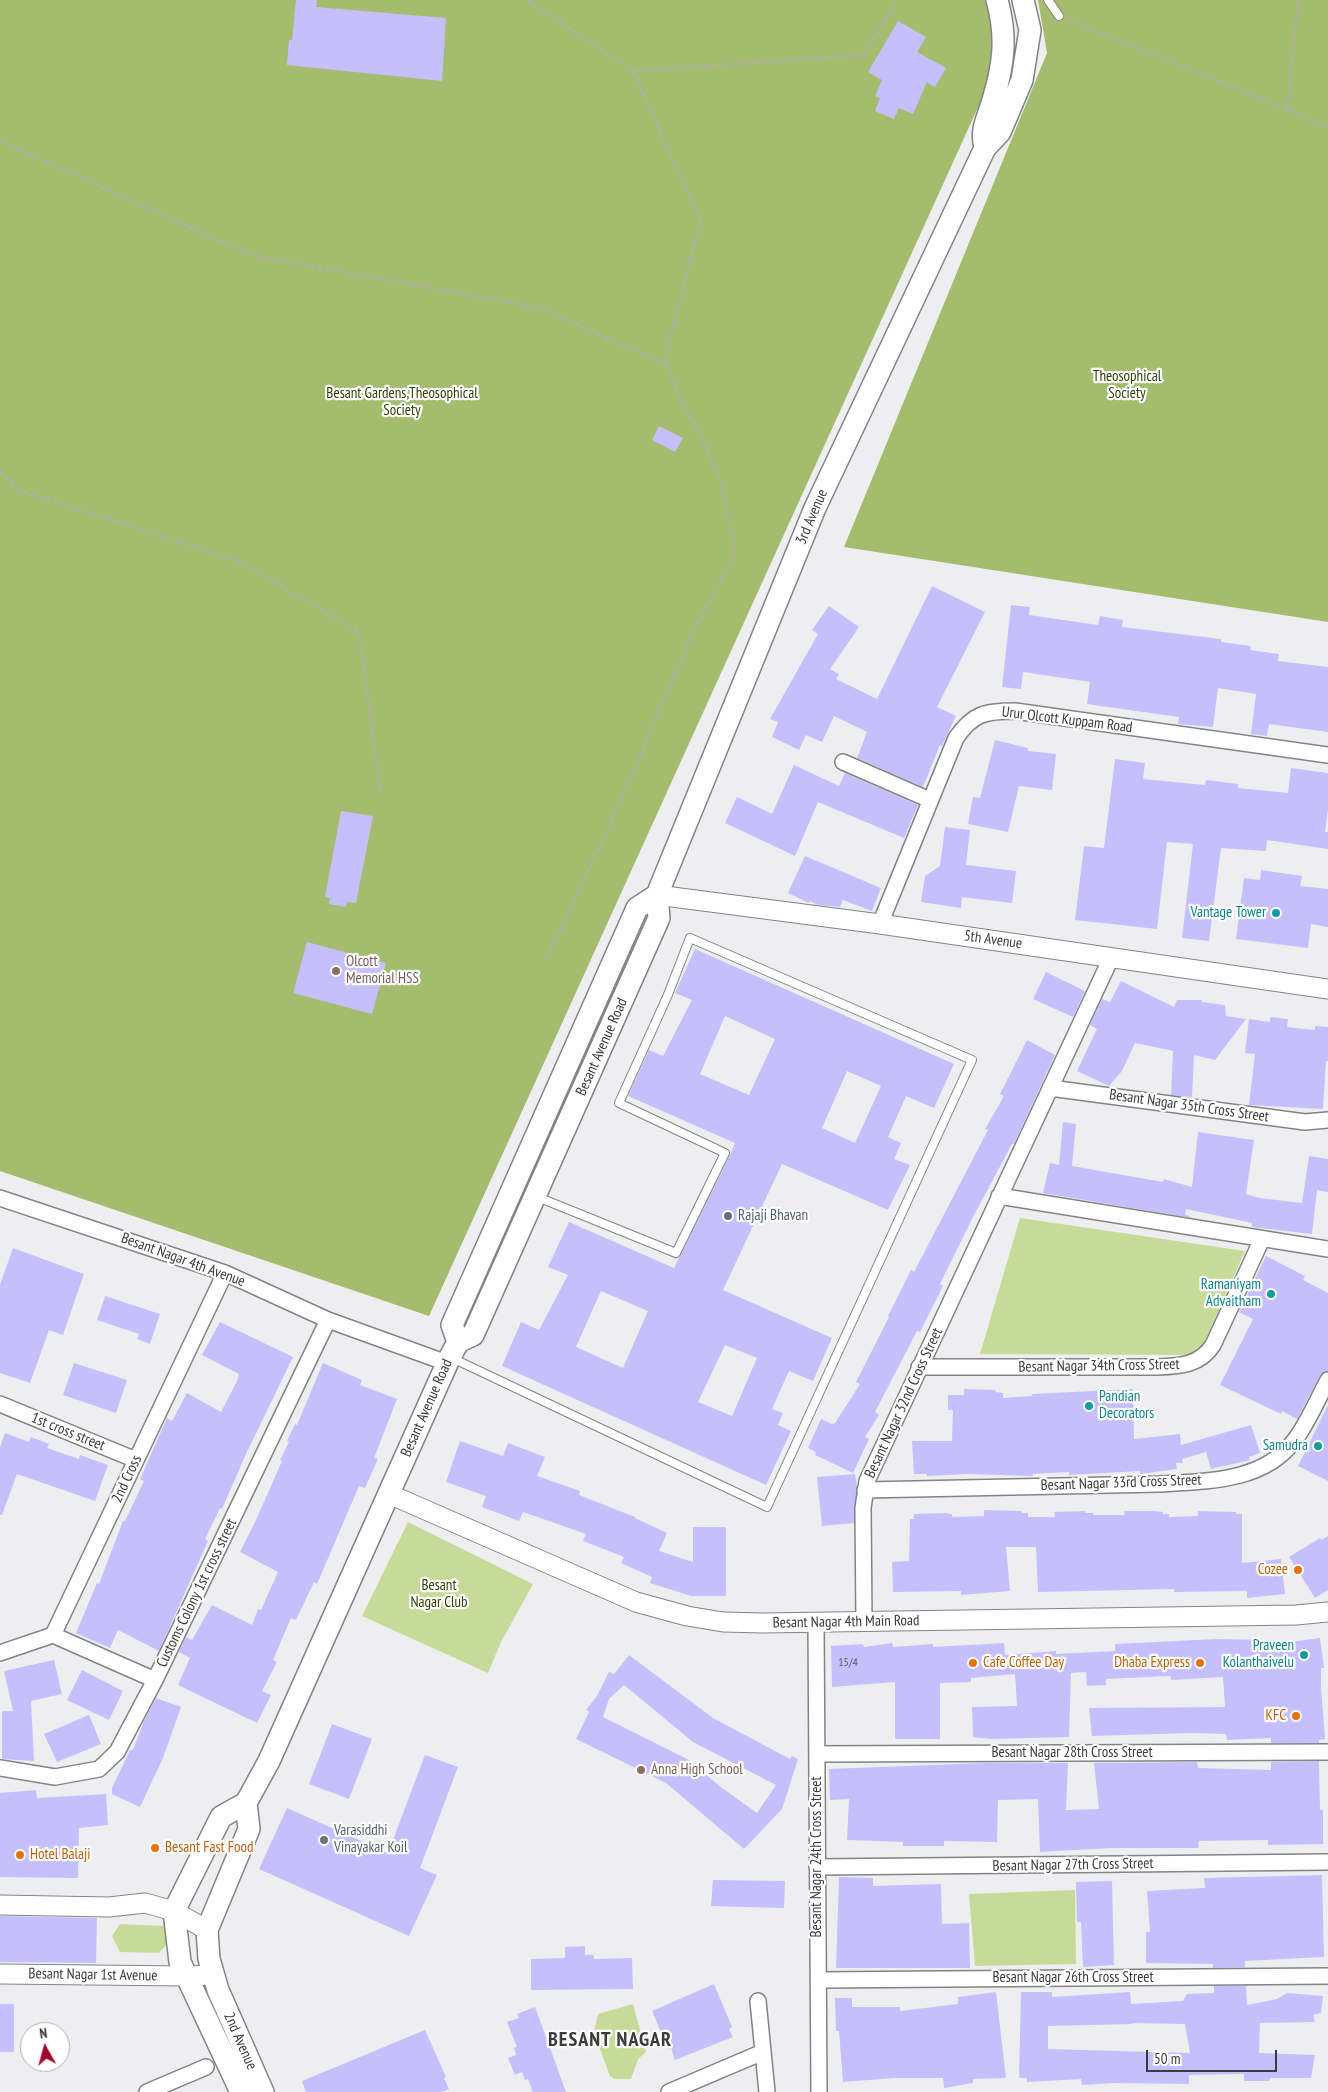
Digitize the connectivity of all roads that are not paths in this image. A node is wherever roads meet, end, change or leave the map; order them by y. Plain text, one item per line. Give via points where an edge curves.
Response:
1 (997, 0) edge
2 (1024, 0) edge
3 (1048, 0) edge
4 (1059, 16) road end
5 (985, 148) junction
6 (1328, 755) edge
7 (843, 762) dead end
8 (930, 800) junction
9 (657, 895) junction
10 (880, 924) junction
11 (1111, 958) junction
12 (1328, 989) edge
13 (1050, 1088) junction
14 (1328, 1120) edge
15 (536, 1196) junction
16 (999, 1196) junction
17 (0, 1198) edge
18 (1262, 1238) junction
19 (1328, 1249) edge
20 (225, 1272) junction
21 (328, 1320) junction
22 (452, 1354) junction
23 (919, 1367) junction
24 (1328, 1380) edge
25 (0, 1404) edge
26 (136, 1460) junction
27 (865, 1490) junction
28 (388, 1494) junction
29 (1328, 1612) edge
30 (816, 1622) junction
31 (864, 1622) junction
32 (53, 1635) junction
33 (0, 1654) edge
34 (155, 1680) junction
35 (1328, 1752) edge
36 (817, 1754) junction
37 (0, 1768) edge
38 (246, 1803) junction
39 (1328, 1862) edge
40 (817, 1867) junction
41 (0, 1905) edge
42 (174, 1911) junction
43 (207, 1930) junction
44 (0, 1974) edge
45 (186, 1976) junction
46 (1328, 1976) edge
47 (819, 1980) junction
48 (216, 1982) junction
49 (758, 2001) dead end
50 (763, 2052) junction
51 (206, 2067) dead end
52 (147, 2092) edge
53 (242, 2092) edge
54 (263, 2092) edge
55 (669, 2092) edge
56 (767, 2092) edge
57 (819, 2092) edge

1 - 5 main road via 1003,24 1003,47 993,99 981,135
2 - 5 main road via 1030,30 1022,80 1000,132
3 - 4 lane
5 - 9 main road, 3rd Avenue via 815,508
6 - 8 street, Urur Olcott Kuppam Road via 1014,712 986,712 974,717 956,738
7 - 8 street
8 - 10 street, Urur Olcott Kuppam Road
9 - 10 street, 5th Avenue
9 - 15 main road, Besant Avenue Road via 660,918
9 - 22 main road via 637,908 452,1325
10 - 11 street, 5th Avenue
11 - 12 street, 5th Avenue
11 - 13 street, Besant Nagar 32nd Cross Street
13 - 14 street, Besant Nagar 35th Cross Street via 1312,1123
13 - 16 street, Besant Nagar 32nd Cross Street
15 - 22 main road, Besant Avenue Road via 473,1335
15 - 22 lane via 676,1253 724,1153 619,1103 690,938 972,1060 767,1508
16 - 18 street
16 - 23 street, Besant Nagar 32nd Cross Street
17 - 20 street, Besant Nagar 4th Avenue
18 - 19 street
18 - 23 street, Besant Nagar 34th Cross Street via 1213,1345 1198,1361 1181,1366
20 - 21 street, Besant Nagar 4th Avenue
20 - 26 street, 2nd Cross
21 - 22 street, Besant Nagar 4th Avenue
21 - 34 street, Customs Colony 1st cross street
22 - 28 main road, Besant Avenue Road
23 - 27 street, Besant Nagar 32nd Cross Street
24 - 27 street, Besant Nagar 33rd Cross Street via 1296,1439 1285,1452 1268,1465 1237,1476 1160,1484
25 - 26 street, 1st cross street
26 - 32 street, 2nd Cross
27 - 31 street, Besant Nagar 32nd Cross Street
28 - 30 street, Besant Nagar 4th Main Road via 636,1602 723,1622
28 - 38 main road, Besant Avenue Road via 269,1761
29 - 31 street, Besant Nagar 4th Main Road
30 - 31 street, Besant Nagar 4th Main Road
30 - 36 street, Besant Nagar 24th Cross Street
32 - 33 street
32 - 34 street
34 - 37 street, Customs Colony 1st cross street via 117,1752 99,1769 55,1777
35 - 36 street, Besant Nagar 28th Cross Street
36 - 40 street, Besant Nagar 24th Cross Street
38 - 42 main road via 221,1817
38 - 43 main road via 249,1829
39 - 40 street, Besant Nagar 27th Cross Street
40 - 47 street, Besant Nagar 24th Cross Street
41 - 42 street via 109,1907 145,1903
42 - 43 street
42 - 45 main road via 180,1962
43 - 48 main road, 2nd Avenue via 209,1959
44 - 45 street, Besant Nagar 1st Avenue
45 - 48 street, Besant Nagar 1st Avenue
45 - 53 main road
46 - 47 street, Besant Nagar 26th Cross Street
47 - 57 street, Besant Nagar 24th Cross Street
48 - 54 main road, 2nd Avenue
49 - 50 street
50 - 55 street
50 - 56 street
51 - 52 street

